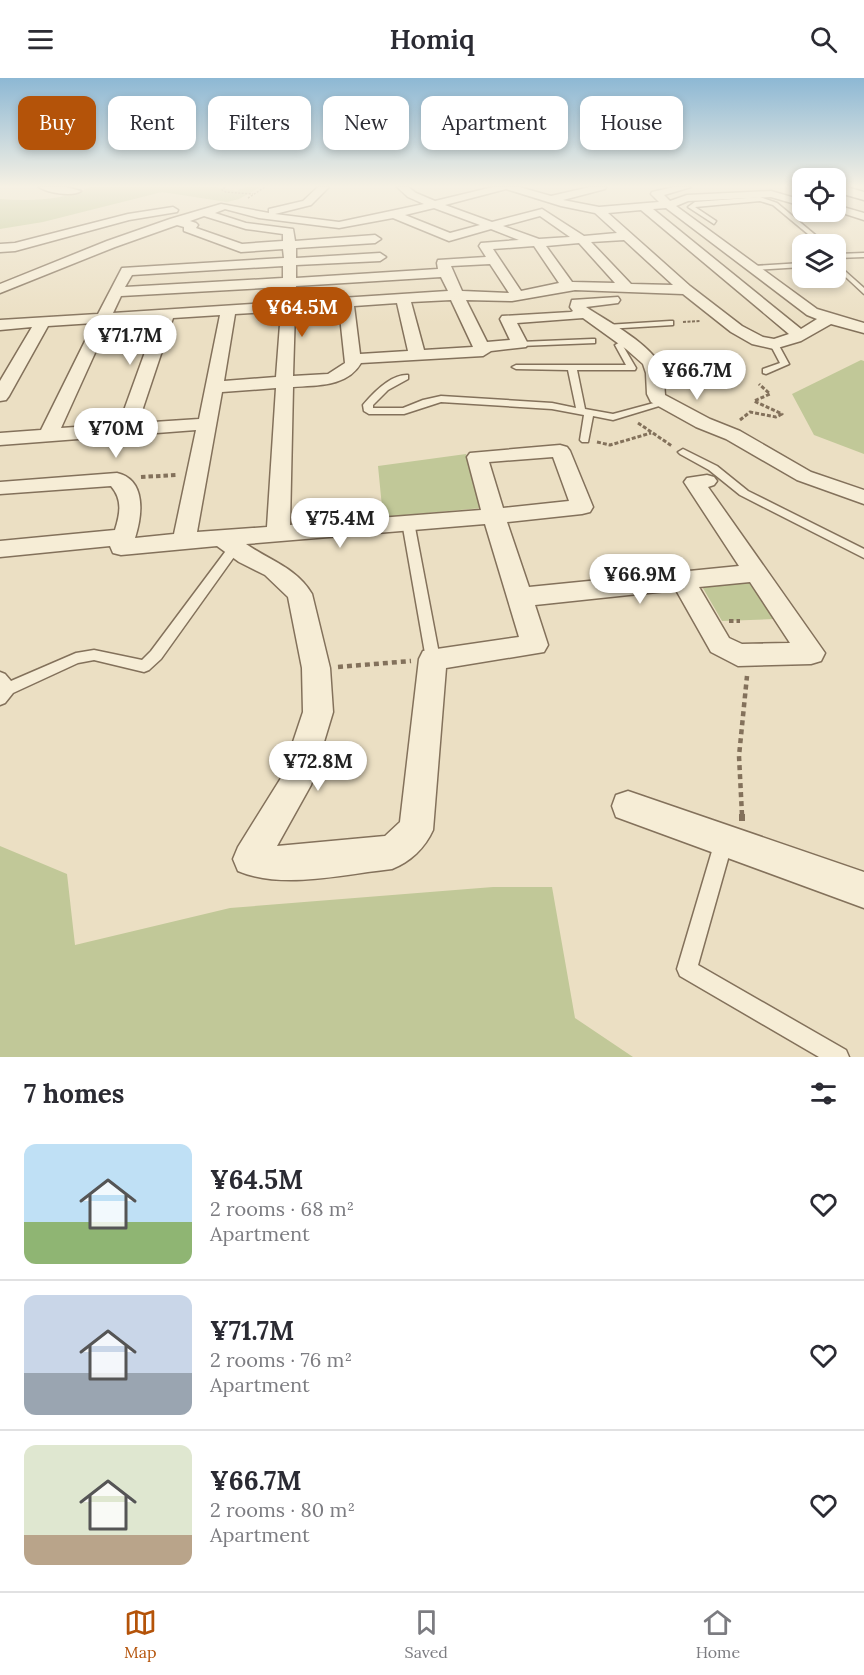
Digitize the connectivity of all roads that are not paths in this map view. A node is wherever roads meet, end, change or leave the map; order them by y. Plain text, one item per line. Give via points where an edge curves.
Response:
1 (69, 233) edge
2 (142, 233) edge
3 (198, 233) edge
4 (289, 233) edge
5 (373, 233) edge
6 (439, 233) edge
7 (464, 233) edge
8 (512, 233) edge
9 (570, 233) edge
10 (624, 233) edge
11 (675, 233) edge
12 (705, 233) edge
13 (627, 236) junction
14 (375, 239) junction
15 (582, 240) junction
16 (538, 243) junction
17 (288, 244) junction
18 (0, 248) edge
19 (864, 255) edge
20 (380, 257) junction
21 (846, 258) edge
22 (494, 260) junction
23 (290, 262) junction
24 (714, 264) junction
25 (749, 265) junction
26 (792, 266) edge
27 (662, 268) junction
28 (846, 271) edge
29 (446, 273) junction
30 (385, 276) junction
31 (288, 284) junction
32 (568, 286) junction
33 (627, 288) junction
34 (116, 292) junction
35 (689, 292) junction
36 (864, 292) edge
37 (456, 295) junction
38 (518, 296) junction
39 (403, 299) junction
40 (0, 302) edge
41 (346, 302) junction
42 (288, 306) junction
43 (229, 309) junction
44 (167, 313) junction
45 (586, 313) junction
46 (105, 317) junction
47 (829, 319) junction
48 (43, 321) junction
49 (670, 323) road end
50 (0, 325) edge
51 (606, 327) junction
52 (864, 328) edge
53 (800, 335) junction
54 (592, 340) dead end
55 (626, 341) junction
56 (520, 344) junction
57 (774, 344) junction
58 (482, 347) junction
59 (417, 355) junction
60 (353, 359) junction
61 (516, 368) dead end
62 (572, 368) junction
63 (766, 371) road end
64 (405, 377) dead end
65 (284, 383) junction
66 (214, 387) junction
67 (0, 396) edge
68 (665, 403) junction
69 (585, 412) junction
70 (207, 424) junction
71 (126, 430) junction
72 (48, 435) junction
73 (0, 439) edge
74 (585, 440) dead end
75 (683, 452) road end
76 (707, 481) dead end
77 (0, 488) edge
78 (864, 497) edge
79 (494, 516) junction
80 (408, 522) junction
81 (278, 533) junction
82 (124, 537) junction
83 (184, 541) junction
84 (228, 542) junction
85 (0, 549) edge
86 (864, 554) edge
87 (756, 573) junction
88 (682, 579) junction
89 (520, 597) junction
90 (433, 659) junction
91 (3, 688) edge
92 (628, 806) dead end
93 (734, 843) junction
94 (864, 890) edge
95 (839, 1057) edge

1 - 18 street
2 - 40 street via 0,289 15,294
3 - 17 street via 241,248
4 - 17 street
5 - 14 street
6 - 7 street via 449,237
8 - 16 street
9 - 15 street
10 - 13 street
11 - 24 street
12 - 25 street
13 - 15 street
13 - 27 street
14 - 17 street
14 - 20 street
15 - 16 street
15 - 33 street
16 - 22 street via 485,246
16 - 32 street
17 - 23 street
19 - 21 lane
20 - 23 street
20 - 30 street
22 - 29 street via 443,263
22 - 38 street
23 - 31 street
23 - 34 street via 127,271
24 - 25 street
24 - 27 street
24 - 53 street
25 - 26 lane
25 - 47 street via 812,312
27 - 35 street
28 - 36 lane
29 - 30 street
29 - 37 street
30 - 31 street
31 - 34 street
31 - 42 street
32 - 33 street
32 - 38 street
33 - 35 street
34 - 46 street
35 - 45 street via 577,303
35 - 57 street via 721,320 762,343
37 - 38 street
37 - 39 street
37 - 58 street
39 - 41 street
39 - 59 street
41 - 42 street
41 - 60 street
42 - 43 street
42 - 65 street
43 - 44 street
43 - 66 street
44 - 46 street
44 - 71 street
45 - 51 street
45 - 56 street via 507,319
46 - 48 street
46 - 72 street
47 - 52 street
47 - 53 street
48 - 50 street
48 - 67 street
49 - 51 lane
51 - 55 street
53 - 57 street
54 - 56 lane
55 - 62 lane via 619,345 632,368
55 - 68 street via 650,362 657,398
56 - 58 street
57 - 63 lane via 785,364
58 - 59 street via 483,351
59 - 60 street
60 - 65 street via 353,364 339,376
61 - 62 lane
62 - 69 lane
64 - 69 lane via 376,395 368,405 369,411 404,411 441,399 501,401
65 - 66 street
65 - 81 street
66 - 70 street
68 - 69 lane via 613,417
68 - 78 street via 804,476
69 - 74 lane
70 - 71 street
70 - 83 street
71 - 72 street
72 - 73 street
75 - 86 lane via 713,468 744,493
76 - 87 street via 694,482
77 - 82 street via 117,479 127,490 132,506
79 - 79 street via 582,507 560,451 477,457
79 - 80 street
79 - 89 street
80 - 81 street
80 - 90 lane
81 - 84 street
82 - 83 street via 121,547
82 - 85 street
83 - 84 street
84 - 90 street via 274,568 300,594 316,668 318,712 295,785 250,859 280,864 392,852 416,830
84 - 91 lane via 211,577 144,666 94,655 76,658
87 - 88 street
87 - 88 street via 811,653 738,655 720,645
88 - 89 street
89 - 90 street via 535,645
92 - 93 street
93 - 94 street
93 - 95 lane via 687,969

